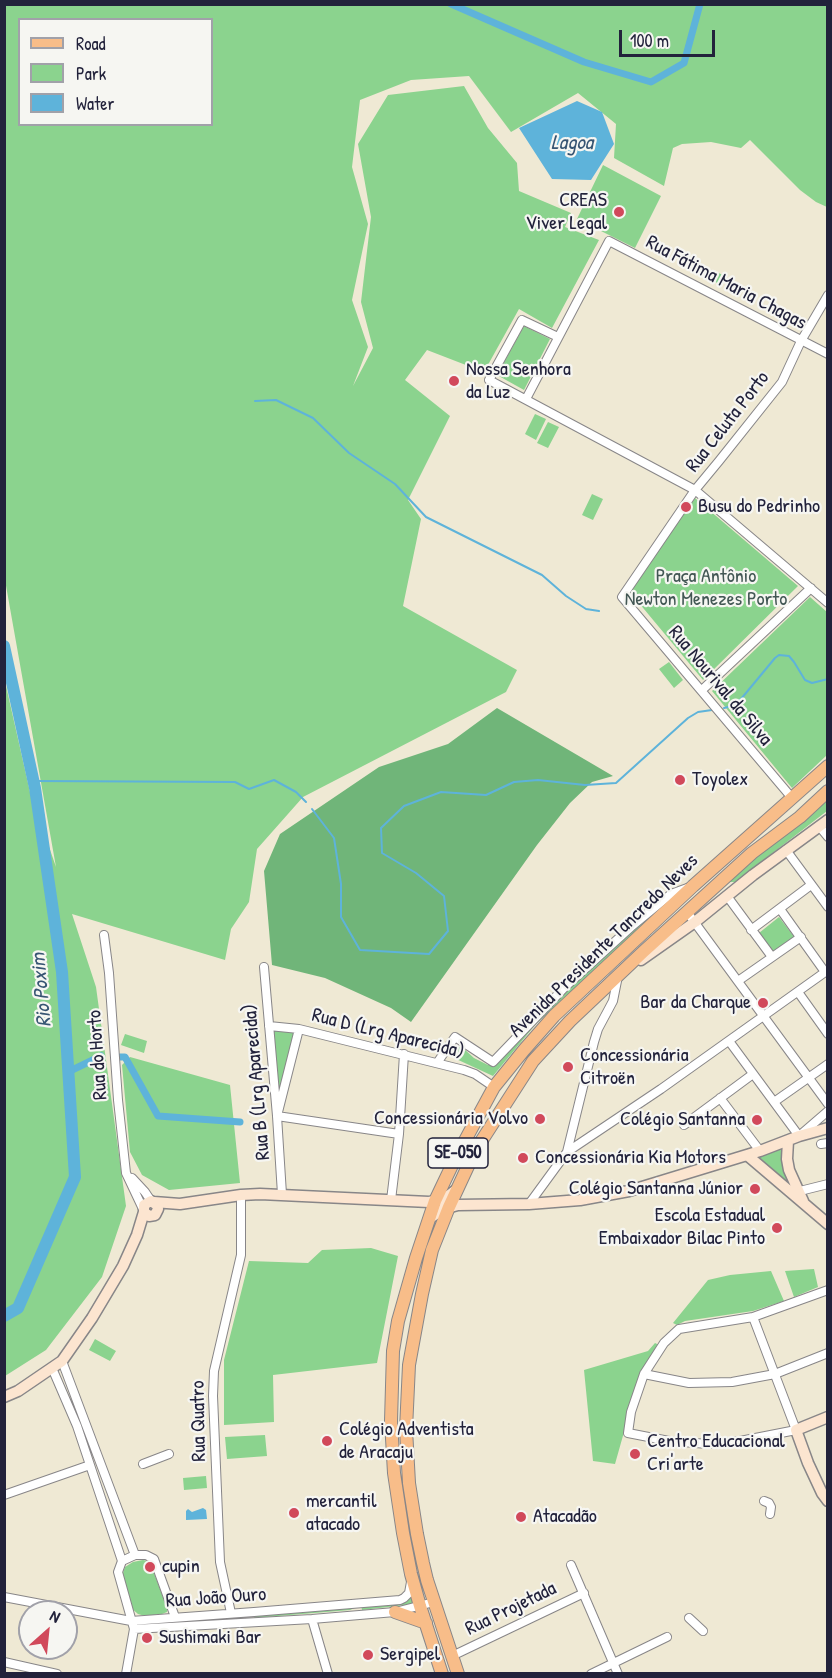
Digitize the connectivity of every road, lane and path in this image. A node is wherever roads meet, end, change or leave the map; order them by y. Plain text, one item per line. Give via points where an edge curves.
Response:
1 (828, 295) edge
2 (558, 337) junction
3 (801, 341) junction
4 (828, 354) edge
5 (526, 399) junction
6 (695, 490) junction
7 (811, 588) junction
8 (622, 597) joint
9 (828, 603) edge
10 (702, 690) junction
11 (828, 766) edge
12 (828, 791) edge
13 (792, 798) junction
14 (823, 823) edge
15 (828, 837) edge
16 (786, 850) junction
17 (811, 885) junction
18 (693, 886) junction
19 (727, 896) junction
20 (828, 907) edge
21 (780, 909) junction
22 (691, 917) junction
23 (751, 930) junction
24 (104, 935) dead end
25 (801, 937) junction
26 (772, 957) junction
27 (264, 967) dead end
28 (826, 971) edge
29 (618, 975) junction
30 (738, 981) junction
31 (798, 992) junction
32 (763, 1016) junction
33 (824, 1022) edge
34 (269, 1026) junction
35 (299, 1029) junction
36 (828, 1034) edge
37 (729, 1041) junction
38 (404, 1054) junction
39 (437, 1063) junction
40 (828, 1064) edge
41 (753, 1074) junction
42 (808, 1078) junction
43 (494, 1087) junction
44 (720, 1098) junction
45 (774, 1102) junction
46 (828, 1104) edge
47 (828, 1111) edge
48 (277, 1116) junction
49 (574, 1125) junction
50 (684, 1125) dead end
51 (828, 1128) edge
52 (399, 1134) junction
53 (586, 1138) junction
54 (794, 1138) junction
55 (760, 1151) junction
56 (567, 1152) junction
57 (747, 1155) junction
58 (828, 1184) edge
59 (456, 1190) junction
60 (795, 1193) junction
61 (282, 1194) junction
62 (241, 1195) junction
63 (391, 1200) junction
64 (435, 1202) junction
65 (529, 1204) junction
66 (449, 1207) junction
67 (150, 1209) junction
68 (429, 1219) junction
69 (828, 1224) edge
70 (828, 1290) edge
71 (753, 1317) junction
72 (828, 1353) edge
73 (62, 1361) junction
74 (52, 1368) junction
75 (644, 1374) junction
76 (775, 1374) junction
77 (4, 1397) edge
78 (828, 1417) edge
79 (81, 1425) junction
80 (796, 1430) junction
81 (169, 1455) dead end
82 (143, 1464) dead end
83 (90, 1465) junction
84 (4, 1496) edge
85 (764, 1501) dead end
86 (828, 1501) edge
87 (770, 1514) dead end
88 (135, 1555) junction
89 (122, 1561) junction
90 (571, 1565) dead end
91 (411, 1574) junction
92 (584, 1593) junction
93 (4, 1597) edge
94 (434, 1602) junction
95 (359, 1604) junction
96 (420, 1606) junction
97 (254, 1612) junction
98 (395, 1612) junction
99 (231, 1613) junction
100 (359, 1614) junction
101 (175, 1617) junction
102 (689, 1618) dead end
103 (312, 1619) junction
104 (131, 1620) junction
105 (255, 1622) junction
106 (426, 1623) junction
107 (134, 1629) junction
108 (703, 1631) dead end
109 (667, 1637) dead end
110 (453, 1656) junction
111 (4, 1662) edge
112 (614, 1663) junction
113 (41, 1672) edge
114 (57, 1674) edge
115 (126, 1674) edge
116 (328, 1674) edge
117 (442, 1674) edge
118 (458, 1674) edge
119 (591, 1674) edge
120 (618, 1674) edge

1 - 3 street, Rua Celuta Porto
2 - 3 street, Rua Fátima Maria Chagas via 609,241
2 - 5 street
2 - 5 street via 521,320 489,380
3 - 4 street, Rua Fátima Maria Chagas
3 - 6 street, Rua Celuta Porto via 780,385
5 - 6 street
6 - 7 street
6 - 8 street, Rua Celuta Porto
7 - 9 street
7 - 10 street
8 - 10 street, Rua Nourival da Silva
10 - 13 street, Rua Nourival da Silva
11 - 13 main road, Avenida Presidente Tancredo Neves / SE-050
12 - 22 main road, Avenida Presidente Tancredo Neves / SE-050 via 752,853
13 - 18 main road, Avenida Presidente Tancredo Neves / SE-050
14 - 15 street
14 - 16 street
16 - 17 street
16 - 19 street
17 - 20 street
17 - 21 street
18 - 39 street via 671,894 631,927 565,987 494,1062 455,1037
18 - 43 main road, Avenida Presidente Tancredo Neves / SE-050 via 554,1016
19 - 22 street
19 - 23 street
21 - 23 street
21 - 25 street
22 - 29 main road, Avenida Presidente Tancredo Neves / SE-050
22 - 30 street
23 - 26 street
24 - 67 street, Rua do Horto via 126,1173 145,1192
25 - 26 street
25 - 28 street
26 - 30 street
27 - 34 street, Rua B (Lrg Aparecida)
28 - 31 street
29 - 49 street via 614,1001 594,1042
29 - 59 main road, Avenida Presidente Tancredo Neves / SE-050 via 533,1061 475,1150
30 - 32 street
31 - 32 street
31 - 33 street
32 - 37 street
32 - 42 street
33 - 36 street
34 - 35 street, Rua D (Lrg Aparecida)
34 - 48 street, Rua B (Lrg Aparecida)
35 - 38 street, Rua D (Lrg Aparecida)
35 - 48 street
37 - 41 street
37 - 53 street
38 - 39 street, Rua D (Lrg Aparecida)
38 - 52 street
39 - 43 street, Rua D (Lrg Aparecida) via 469,1071
40 - 42 street
41 - 44 street
41 - 45 street
42 - 45 street
42 - 46 street
43 - 64 main road, Avenida Presidente Tancredo Neves / SE-050
44 - 50 street
44 - 55 street
45 - 54 street
47 - 54 street
48 - 52 street
48 - 61 street, Rua B (Lrg Aparecida)
49 - 53 street
49 - 56 street
51 - 54 street
52 - 63 street
53 - 56 street
54 - 55 street
54 - 60 street via 787,1159
55 - 57 street
56 - 65 street
57 - 60 street
57 - 65 street via 629,1191
58 - 60 street
59 - 64 street
59 - 66 main road, Avenida Presidente Tancredo Neves / SE-050
60 - 69 street
61 - 62 street
61 - 63 street
62 - 67 street
62 - 99 street, Rua Quatro via 242,1256 214,1371 213,1396 220,1562
63 - 64 street
64 - 68 main road, Avenida Presidente Tancredo Neves / SE-050
65 - 66 street
66 - 68 street
66 - 94 main road, Avenida Presidente Tancredo Neves / SE-050 via 432,1250 422,1294 409,1365 406,1418 409,1483
67 - 73 street via 113,1285
68 - 91 main road, Avenida Presidente Tancredo Neves / SE-050 via 398,1321 393,1351 394,1473
70 - 71 street
71 - 75 street via 679,1329 664,1343
71 - 76 street
72 - 76 street
73 - 74 street
73 - 79 street
74 - 77 street
74 - 79 street
75 - 76 street via 698,1383
75 - 80 street via 627,1433 708,1444
76 - 80 street
78 - 80 street
79 - 83 street
79 - 88 street
80 - 86 street
81 - 82 street
83 - 84 street
83 - 89 street
85 - 87 street via 771,1507
88 - 89 street
88 - 101 street via 154,1559
89 - 104 street via 118,1572
90 - 92 street
91 - 95 street, Rua João Ouro via 410,1589 404,1598
91 - 96 main road, Avenida Presidente Tancredo Neves / SE-050
92 - 110 street, Rua Projetada
92 - 112 street
93 - 104 street, Rua João Ouro
94 - 96 street, Rua João Ouro
94 - 110 main road, Avenida Presidente Tancredo Neves / SE-050
95 - 97 street, Rua João Ouro
95 - 100 street
96 - 98 street, Rua João Ouro
96 - 106 main road, Avenida Presidente Tancredo Neves / SE-050
97 - 99 street, Rua João Ouro
97 - 105 street
98 - 100 street, Rua João Ouro
98 - 106 main road
99 - 101 street, Rua João Ouro
100 - 103 street, Rua João Ouro
101 - 104 street, Rua João Ouro
102 - 108 street
103 - 105 street, Rua João Ouro
103 - 116 street
104 - 107 street
105 - 107 street, Rua João Ouro
106 - 117 main road, Avenida Presidente Tancredo Neves / SE-050
107 - 115 street
109 - 112 street
110 - 118 main road, Avenida Presidente Tancredo Neves / SE-050
111 - 113 street
112 - 119 street
112 - 120 street
113 - 114 street

